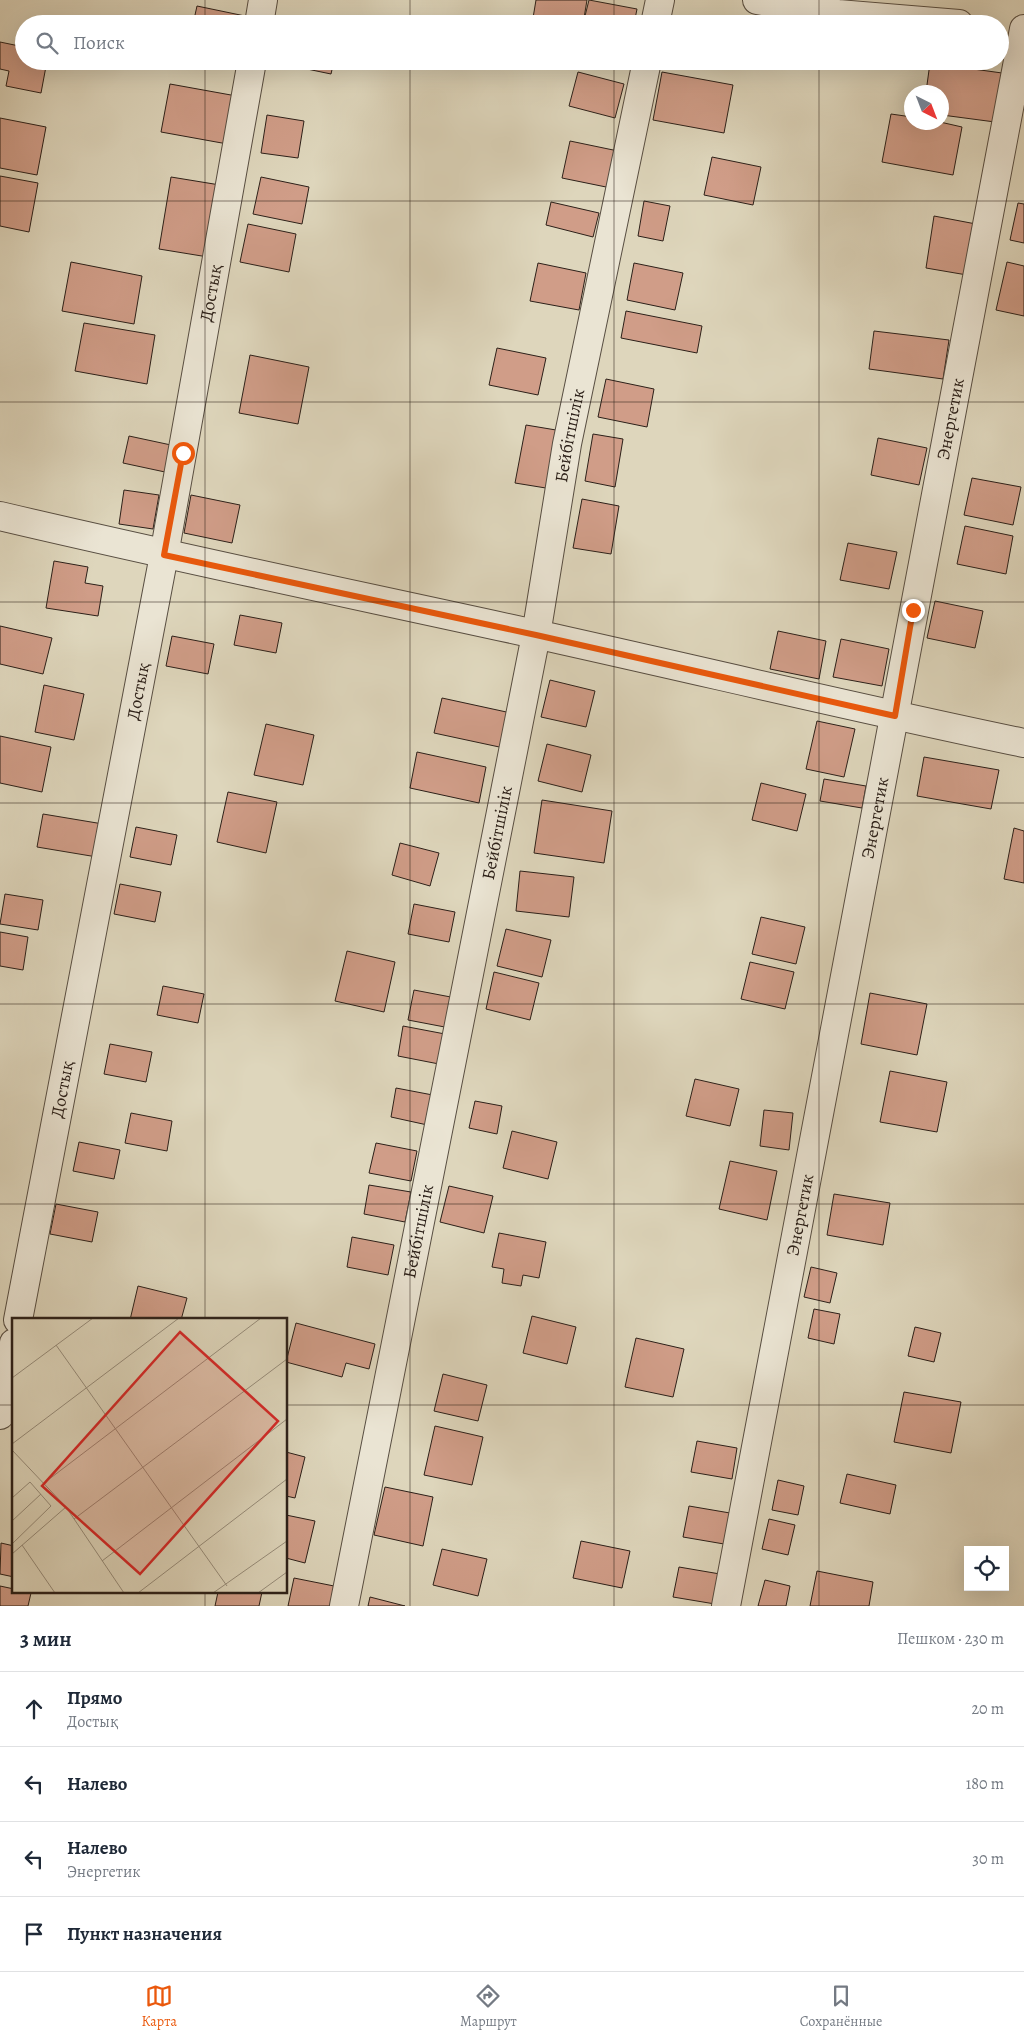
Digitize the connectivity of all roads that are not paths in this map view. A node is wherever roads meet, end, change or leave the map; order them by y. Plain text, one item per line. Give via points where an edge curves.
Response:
1 (263, 0) edge
2 (660, 0) edge
3 (768, 1) edge
4 (260, 15) edge
5 (657, 15) edge
6 (850, 15) edge
7 (1009, 28) edge
8 (1024, 29) edge
9 (250, 70) edge
10 (645, 70) edge
11 (0, 516) edge
12 (164, 555) junction
13 (536, 635) junction
14 (895, 716) junction
15 (1024, 743) edge
16 (18, 1318) edge
17 (12, 1353) edge
18 (0, 1415) edge
19 (344, 1606) edge
20 (726, 1606) edge

1 - 4 street
2 - 5 street
3 - 6 street
7 - 8 street
8 - 14 street, Энергетик
9 - 12 street, Достық
10 - 13 street, Бейбітшілік via 567,444
11 - 12 street
12 - 13 street
12 - 16 street, Достық
13 - 14 street
13 - 19 street, Бейбітшілік
14 - 15 street
14 - 20 street, Энергетик
17 - 18 street

